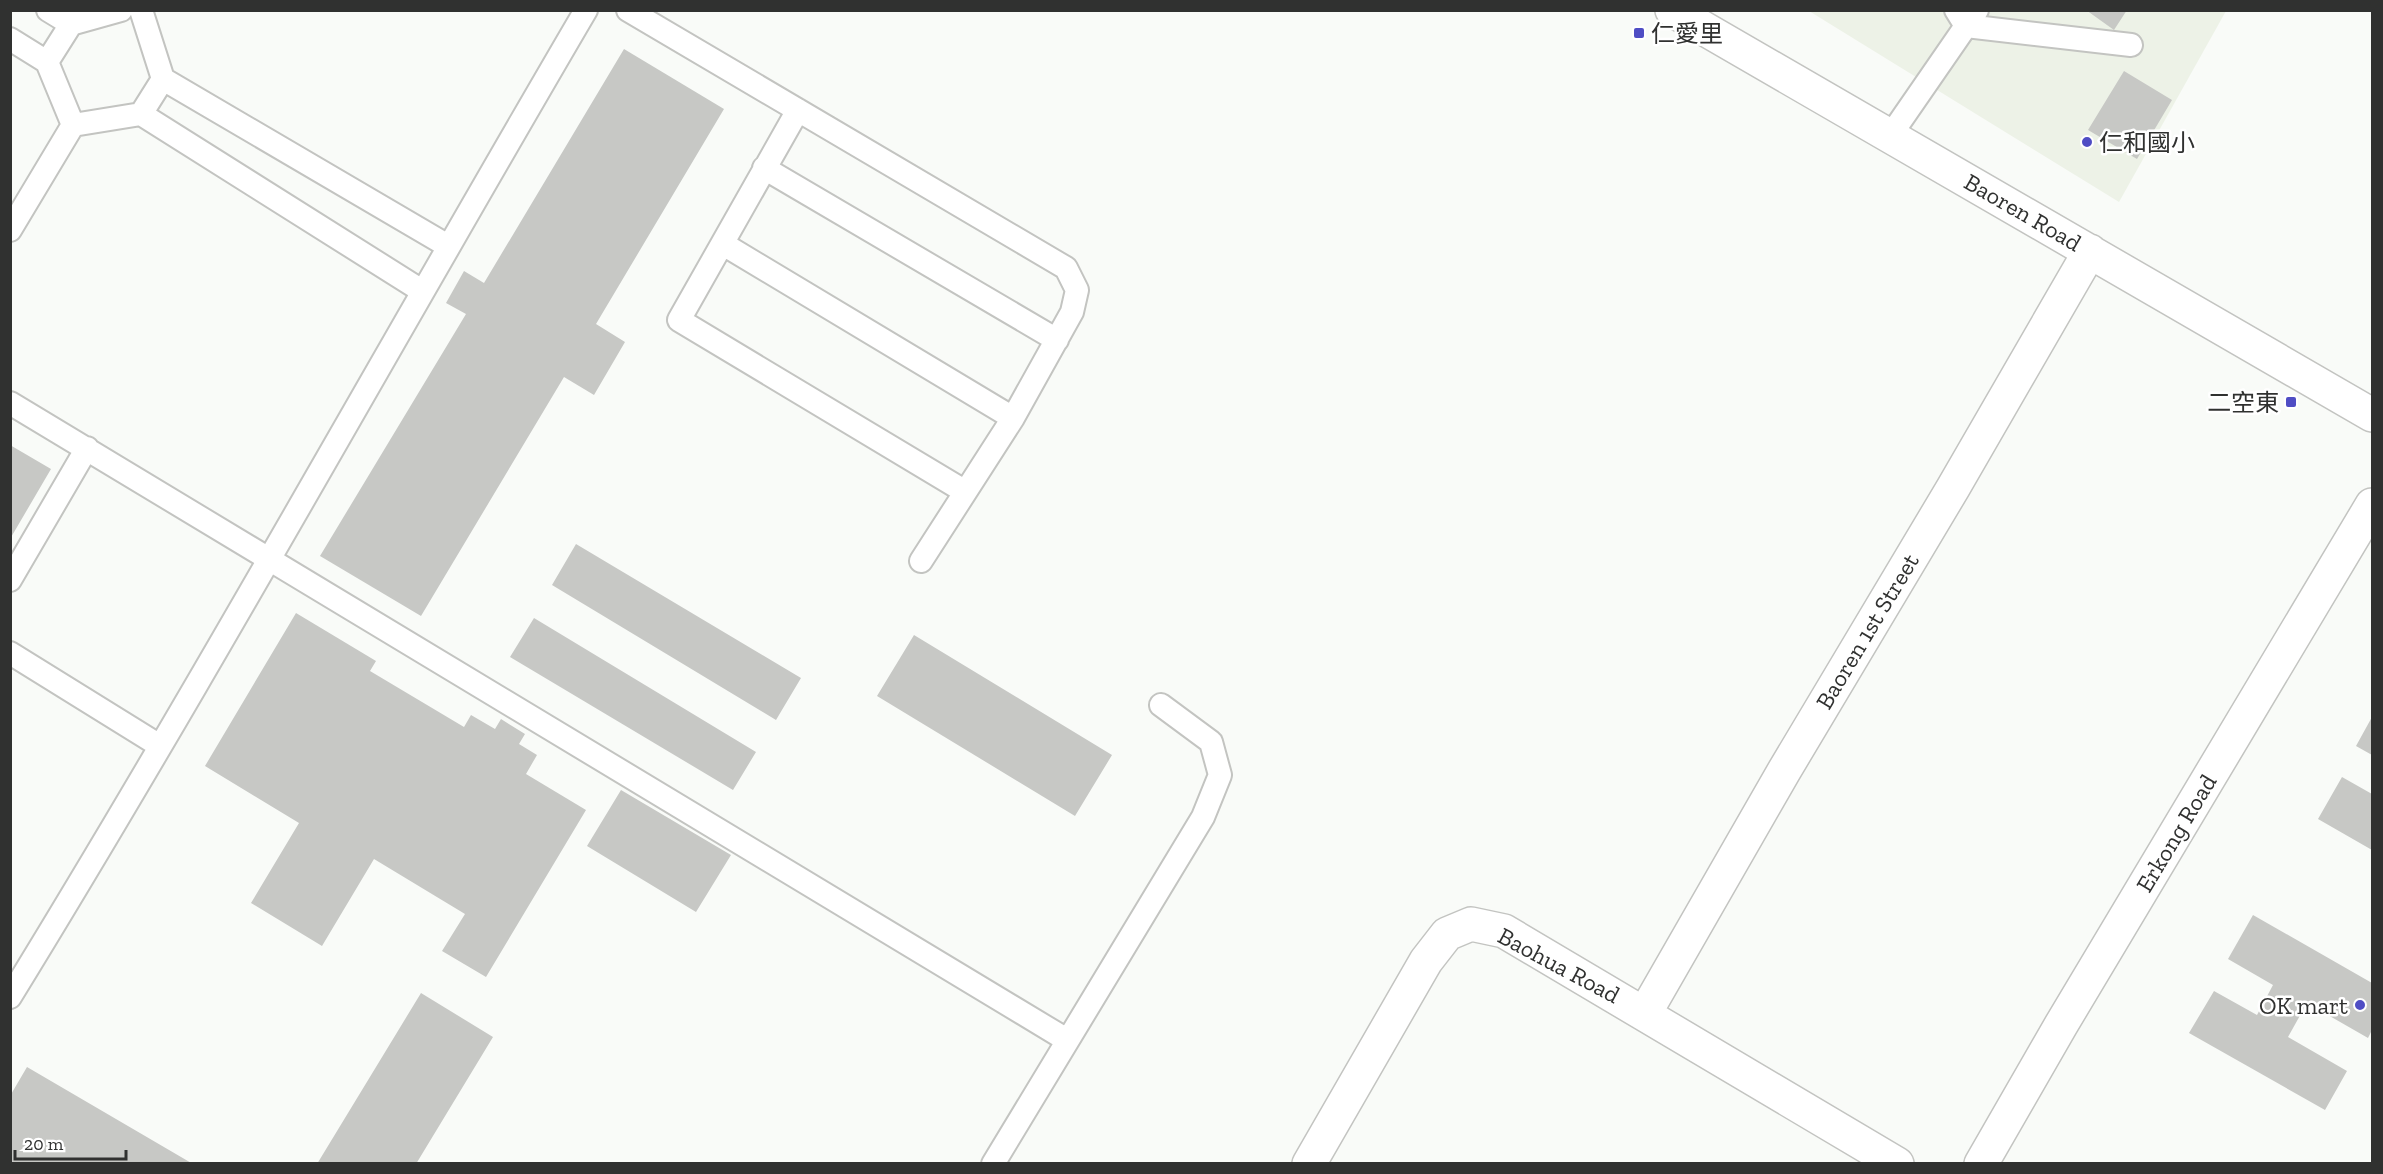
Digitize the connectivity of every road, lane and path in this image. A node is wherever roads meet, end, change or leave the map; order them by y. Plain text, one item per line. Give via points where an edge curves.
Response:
1 (48, 10) edge
2 (121, 10) edge
3 (141, 10) edge
4 (586, 10) edge
5 (628, 10) edge
6 (1672, 10) edge
7 (1966, 16) edge
8 (71, 24) junction
9 (10, 39) edge
10 (2132, 45) dead end
11 (47, 62) junction
12 (163, 79) junction
13 (798, 110) junction
14 (141, 114) junction
15 (73, 125) junction
16 (1890, 136) junction
17 (764, 168) junction
18 (10, 230) edge
19 (723, 244) junction
20 (448, 246) junction
21 (2090, 251) junction
22 (422, 291) junction
23 (1057, 340) junction
24 (10, 403) edge
25 (2373, 415) edge
26 (1012, 418) junction
27 (87, 448) junction
28 (964, 491) junction
29 (2373, 505) edge
30 (270, 559) junction
31 (921, 561) dead end
32 (10, 580) edge
33 (10, 653) edge
34 (1161, 705) dead end
35 (160, 746) junction
36 (10, 997) edge
37 (1645, 1013) junction
38 (1067, 1040) junction
39 (993, 1164) edge
40 (1309, 1164) edge
41 (1897, 1164) edge
42 (1981, 1164) edge

1 - 8 lane
2 - 8 lane
3 - 12 lane
4 - 20 lane
5 - 13 lane
6 - 16 street, Baoren Road
7 - 10 lane
7 - 16 lane
8 - 11 lane
9 - 11 lane
11 - 15 lane
12 - 14 lane
12 - 20 lane
13 - 17 lane
13 - 23 lane via 1066,268 1077,290 1072,312
14 - 15 lane
14 - 22 lane
15 - 18 lane
16 - 21 street, Baoren Road
17 - 19 lane
17 - 23 lane
19 - 26 lane
19 - 28 lane via 679,320
20 - 22 lane
21 - 25 street, Baoren Road
21 - 37 street, Baoren 1st Street
22 - 30 lane
23 - 26 lane
24 - 27 lane
26 - 28 lane
27 - 30 lane
27 - 32 lane
28 - 31 lane
29 - 42 street, Erkong Road
30 - 35 lane
30 - 38 lane
33 - 35 lane
34 - 38 lane via 1211,742 1220,775 1203,817
35 - 36 lane
37 - 40 street, Baohua Road via 1504,932 1471,924 1448,934 1426,962
37 - 41 street, Baohua Road
38 - 39 lane

